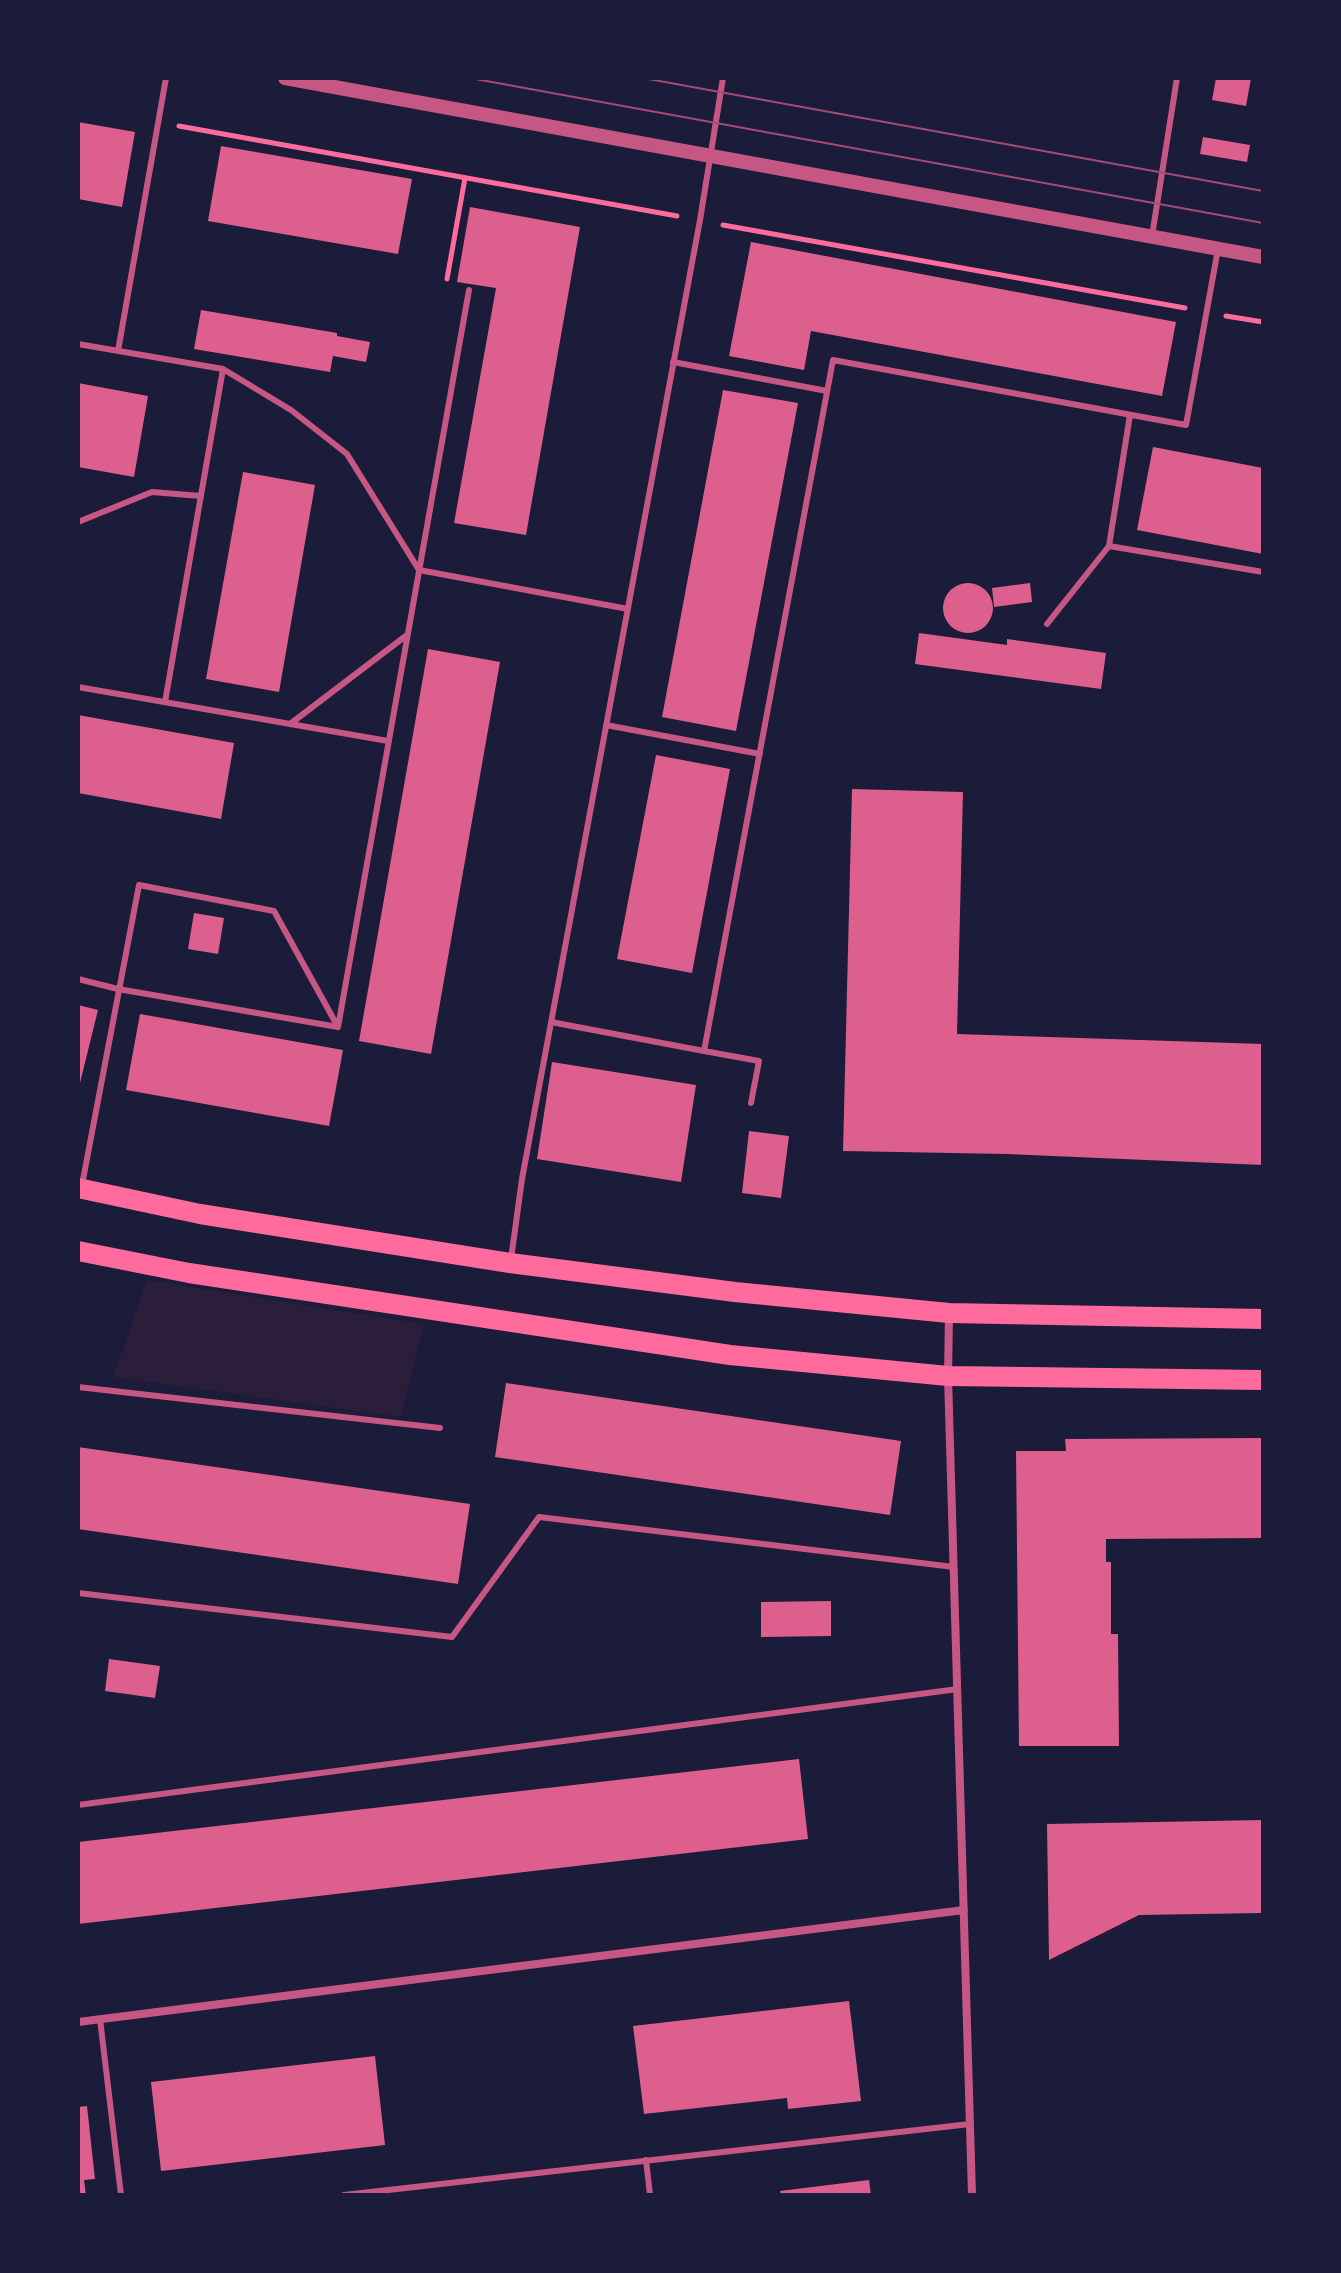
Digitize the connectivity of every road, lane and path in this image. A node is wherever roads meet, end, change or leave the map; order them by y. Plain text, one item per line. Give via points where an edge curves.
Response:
1 (166, 78) edge
2 (285, 78) edge
3 (723, 78) edge
4 (1177, 78) edge
5 (712, 154) junction
6 (465, 178) dead end
7 (1152, 236) junction
8 (1218, 249) junction
9 (1263, 257) edge
10 (469, 290) joint
11 (78, 344) edge
12 (118, 351) junction
13 (673, 362) junction
14 (223, 369) junction
15 (827, 391) junction
16 (1130, 415) junction
17 (201, 496) junction
18 (78, 522) edge
19 (1109, 546) junction
20 (419, 570) junction
21 (1263, 572) edge
22 (628, 609) junction
23 (1047, 624) dead end
24 (407, 635) junction
25 (78, 687) edge
26 (165, 702) junction
27 (290, 724) junction
28 (606, 725) junction
29 (388, 741) junction
30 (760, 754) junction
31 (78, 979) edge
32 (118, 989) junction
33 (551, 1022) junction
34 (338, 1027) junction
35 (704, 1051) junction
36 (751, 1103) dead end
37 (79, 1188) edge
38 (78, 1251) edge
39 (510, 1263) junction
40 (949, 1313) junction
41 (1263, 1319) edge
42 (948, 1376) junction
43 (1263, 1380) edge
44 (78, 1387) edge
45 (440, 1428) dead end
46 (954, 1567) junction
47 (78, 1593) edge
48 (958, 1689) junction
49 (78, 1805) edge
50 (964, 1910) junction
51 (100, 2019) junction
52 (78, 2022) edge
53 (970, 2124) junction
54 (646, 2160) junction
55 (409, 2191) edge
56 (121, 2195) edge
57 (344, 2195) edge
58 (650, 2195) edge
59 (972, 2195) edge

1 - 12 lane
2 - 5 street
3 - 5 lane
4 - 7 lane
5 - 7 street
5 - 13 lane
6 - 10 path via 446,286
7 - 8 street
8 - 9 street
8 - 16 lane via 1186,425
10 - 20 lane
11 - 12 lane
12 - 14 lane
13 - 15 lane
13 - 22 lane
14 - 17 lane
14 - 20 lane via 291,410 347,454
15 - 16 lane via 833,360
15 - 30 lane
16 - 19 lane
17 - 18 lane via 152,492
17 - 26 lane
19 - 21 lane
19 - 23 lane
20 - 22 lane
20 - 24 lane
22 - 28 lane
24 - 27 lane
24 - 29 lane
25 - 26 lane
26 - 27 lane
27 - 29 lane
28 - 30 lane
28 - 33 lane
29 - 34 lane
30 - 35 lane
31 - 32 lane
32 - 34 lane
32 - 34 lane via 139,885 274,911
32 - 37 lane
33 - 35 lane
33 - 39 lane
35 - 36 lane via 759,1061
37 - 39 main road via 200,1214
38 - 42 main road via 189,1273 730,1355
39 - 40 main road
40 - 41 main road
40 - 42 street
42 - 43 main road
42 - 46 street
44 - 45 lane
46 - 47 lane via 539,1517 452,1637
46 - 48 street
48 - 49 lane
48 - 50 street
50 - 51 street
50 - 53 street
51 - 52 street
51 - 56 lane
53 - 54 lane
53 - 59 street
54 - 55 lane
54 - 58 lane
55 - 57 lane

